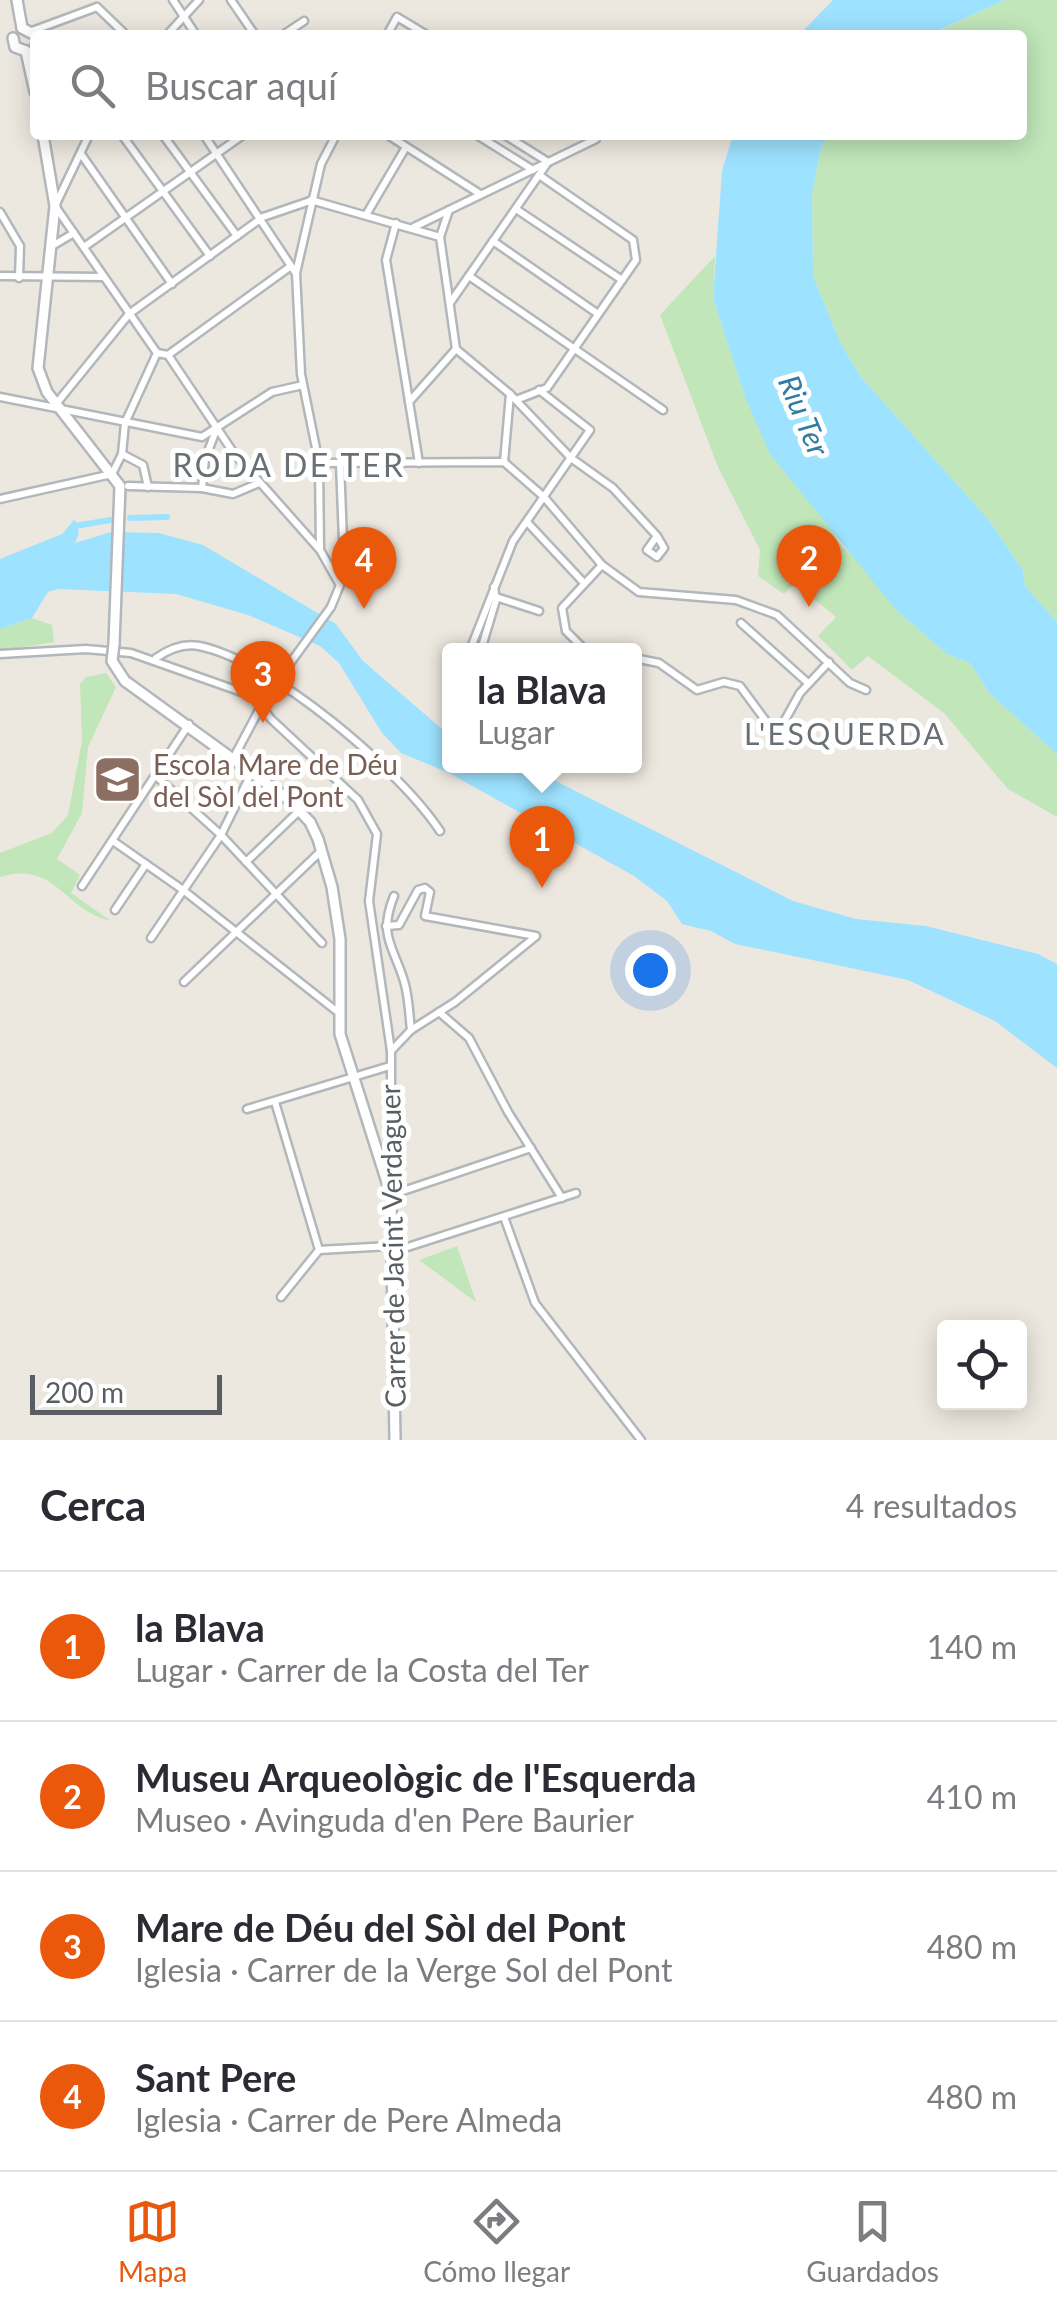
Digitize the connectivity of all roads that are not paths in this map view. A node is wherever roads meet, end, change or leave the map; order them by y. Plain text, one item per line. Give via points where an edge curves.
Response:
1 (18, 0) edge
2 (172, 0) edge
3 (199, 0) edge
4 (231, 0) edge
5 (97, 3) edge
6 (184, 17) junction
7 (304, 20) dead end
8 (44, 30) edge
9 (121, 30) edge
10 (172, 30) edge
11 (193, 30) edge
12 (252, 30) edge
13 (290, 30) edge
14 (390, 30) edge
15 (419, 30) edge
16 (30, 32) edge
17 (0, 36) edge
18 (12, 38) junction
19 (30, 47) edge
20 (44, 140) edge
21 (86, 140) edge
22 (126, 140) edge
23 (166, 140) edge
24 (208, 140) edge
25 (236, 140) edge
26 (332, 140) edge
27 (396, 140) edge
28 (485, 140) edge
29 (513, 140) edge
30 (588, 140) edge
31 (406, 146) junction
32 (80, 154) junction
33 (218, 154) junction
34 (548, 162) junction
35 (536, 172) junction
36 (190, 173) junction
37 (163, 192) junction
38 (481, 195) junction
39 (311, 200) junction
40 (55, 206) junction
41 (516, 209) junction
42 (449, 210) junction
43 (0, 212) edge
44 (366, 215) junction
45 (263, 217) junction
46 (126, 218) junction
47 (396, 222) junction
48 (414, 227) junction
49 (74, 233) junction
50 (237, 236) junction
51 (440, 237) junction
52 (493, 241) junction
53 (51, 246) junction
54 (84, 248) junction
55 (210, 256) junction
56 (293, 269) junction
57 (0, 276) edge
58 (469, 276) junction
59 (19, 278) junction
60 (104, 278) junction
61 (48, 279) junction
62 (622, 280) junction
63 (172, 284) junction
64 (450, 303) junction
65 (129, 314) junction
66 (598, 314) junction
67 (575, 348) junction
68 (456, 349) junction
69 (157, 353) junction
70 (168, 356) junction
71 (303, 385) junction
72 (538, 390) junction
73 (513, 397) junction
74 (0, 398) edge
75 (56, 404) junction
76 (409, 404) junction
77 (663, 410) dead end
78 (63, 413) junction
79 (124, 423) junction
80 (218, 428) junction
81 (122, 454) junction
82 (572, 458) junction
83 (419, 462) junction
84 (504, 462) junction
85 (318, 463) junction
86 (340, 463) junction
87 (112, 474) junction
88 (259, 483) junction
89 (148, 487) junction
90 (202, 488) junction
91 (124, 489) junction
92 (544, 497) junction
93 (0, 498) edge
94 (527, 522) junction
95 (656, 536) dead end
96 (320, 550) junction
97 (602, 565) junction
98 (355, 573) dead end
99 (583, 582) junction
100 (494, 586) junction
101 (496, 597) junction
102 (539, 611) dead end
103 (741, 623) dead end
104 (473, 643) edge
105 (483, 643) edge
106 (578, 643) edge
107 (0, 654) edge
108 (154, 658) junction
109 (642, 660) edge
110 (829, 662) junction
111 (808, 683) junction
112 (866, 690) dead end
113 (261, 704) junction
114 (189, 724) junction
115 (234, 757) junction
116 (253, 771) junction
117 (156, 776) junction
118 (300, 810) junction
119 (440, 831) dead end
120 (222, 835) junction
121 (113, 841) junction
122 (321, 852) junction
123 (246, 862) junction
124 (146, 864) junction
125 (82, 886) dead end
126 (183, 890) junction
127 (276, 894) junction
128 (394, 896) dead end
129 (115, 910) dead end
130 (386, 926) junction
131 (234, 933) junction
132 (151, 938) dead end
133 (322, 943) dead end
134 (184, 982) dead end
135 (439, 1012) junction
136 (339, 1013) junction
137 (412, 1030) junction
138 (391, 1051) junction
139 (390, 1066) junction
140 (354, 1074) junction
141 (274, 1102) junction
142 (248, 1109) dead end
143 (531, 1148) junction
144 (576, 1193) dead end
145 (391, 1195) junction
146 (562, 1198) junction
147 (504, 1217) junction
148 (319, 1250) junction
149 (390, 1250) junction
150 (281, 1296) dead end
151 (396, 1440) edge
152 (641, 1440) edge

1 - 16 street
2 - 6 street
3 - 6 street
4 - 12 street
5 - 8 street
5 - 9 street
6 - 10 street
6 - 11 street
7 - 13 street
14 - 15 street via 398,17
16 - 18 street
17 - 18 street
18 - 19 street via 15,47
20 - 40 street
21 - 32 street
22 - 37 street
23 - 36 street
24 - 33 street
25 - 33 street
26 - 39 street
27 - 31 street
28 - 35 street
29 - 34 street
30 - 34 street
31 - 38 street
31 - 44 street
32 - 40 street
32 - 46 street
33 - 36 street
33 - 45 street
34 - 35 street
35 - 38 street
35 - 41 street
35 - 62 street via 633,240 636,260
36 - 37 street
36 - 50 street
37 - 46 street
37 - 55 street
38 - 42 street
39 - 44 street
39 - 45 street
39 - 56 street
40 - 49 street
40 - 53 street
41 - 52 street
41 - 62 street
42 - 48 street
42 - 51 street
43 - 59 street via 20,246
44 - 47 street
45 - 50 street
45 - 56 street
46 - 54 street
46 - 63 street
47 - 48 street
47 - 76 street via 386,260
48 - 51 street
49 - 53 street
49 - 54 street
50 - 55 street
51 - 64 street
52 - 58 street
52 - 66 street
53 - 61 street
54 - 60 street
55 - 63 street
56 - 70 street
56 - 71 street
57 - 59 street
58 - 64 street
58 - 67 street
59 - 61 street
60 - 61 street
60 - 65 street
61 - 75 street via 38,368
62 - 66 street
63 - 65 street
64 - 68 street
65 - 69 street
65 - 75 street
66 - 67 street
67 - 72 street via 547,388
67 - 77 street
68 - 73 street
68 - 76 street
69 - 70 street
69 - 79 street
70 - 80 street
71 - 80 street via 272,392
71 - 85 street
72 - 73 street
72 - 82 street via 590,430
73 - 82 street
73 - 84 street
74 - 78 street
75 - 78 street
76 - 83 street
78 - 79 street
78 - 87 street
79 - 80 street via 186,437
79 - 81 street
80 - 88 street
80 - 90 street via 204,459
81 - 87 street
81 - 89 street via 143,465
82 - 92 street
82 - 95 street via 614,488
83 - 84 street
83 - 86 street
84 - 92 street
85 - 86 street
85 - 96 street
86 - 98 street via 344,540
87 - 91 street
87 - 93 street
88 - 90 street via 234,494
88 - 96 street
89 - 90 street
89 - 91 street
91 - 114 street, bridge via 112,661 125,681
92 - 94 street
92 - 97 street
94 - 99 street
94 - 100 street
96 - 113 street, bridge via 340,585 332,606
97 - 99 street
97 - 110 street via 639,592 736,600 776,615
99 - 106 street via 562,608 566,631
100 - 101 street
100 - 104 street
101 - 102 street
101 - 105 street
103 - 111 street
107 - 108 street via 86,649
108 - 113 street, Carrer de Jacint Verdaguer
108 - 119 street via 198,646 255,670 374,757
109 - 111 street via 659,663 696,690 724,682 740,686 774,732
110 - 111 street
110 - 112 street
113 - 115 street
113 - 138 street, Carrer de Jacint Verdaguer via 342,780 377,834 369,900
114 - 115 street
114 - 117 street
115 - 116 street
116 - 118 street
116 - 120 street
117 - 120 street
117 - 121 street
118 - 122 street
118 - 123 street
120 - 123 street
120 - 126 street
121 - 124 street
121 - 125 street
122 - 127 street
122 - 136 street via 340,939
123 - 127 street
124 - 126 street
124 - 129 street
126 - 131 street
126 - 132 street
127 - 131 street
127 - 133 street
128 - 130 street
130 - 135 street via 399,925 425,888 425,916 536,936
130 - 137 street
131 - 134 street
131 - 136 street
135 - 137 street
135 - 143 street via 469,1038
136 - 140 street
137 - 138 street
138 - 139 street, Carrer de Jacint Verdaguer
139 - 140 street
139 - 145 street, Carrer de Jacint Verdaguer
140 - 141 street
140 - 145 street
141 - 142 street
141 - 148 street
143 - 145 street
143 - 146 street
144 - 146 street
145 - 149 street, Carrer de Jacint Verdaguer
146 - 147 street
147 - 149 street
147 - 152 street via 535,1303
148 - 149 street
148 - 150 street
149 - 151 street, Carrer de Jacint Verdaguer

